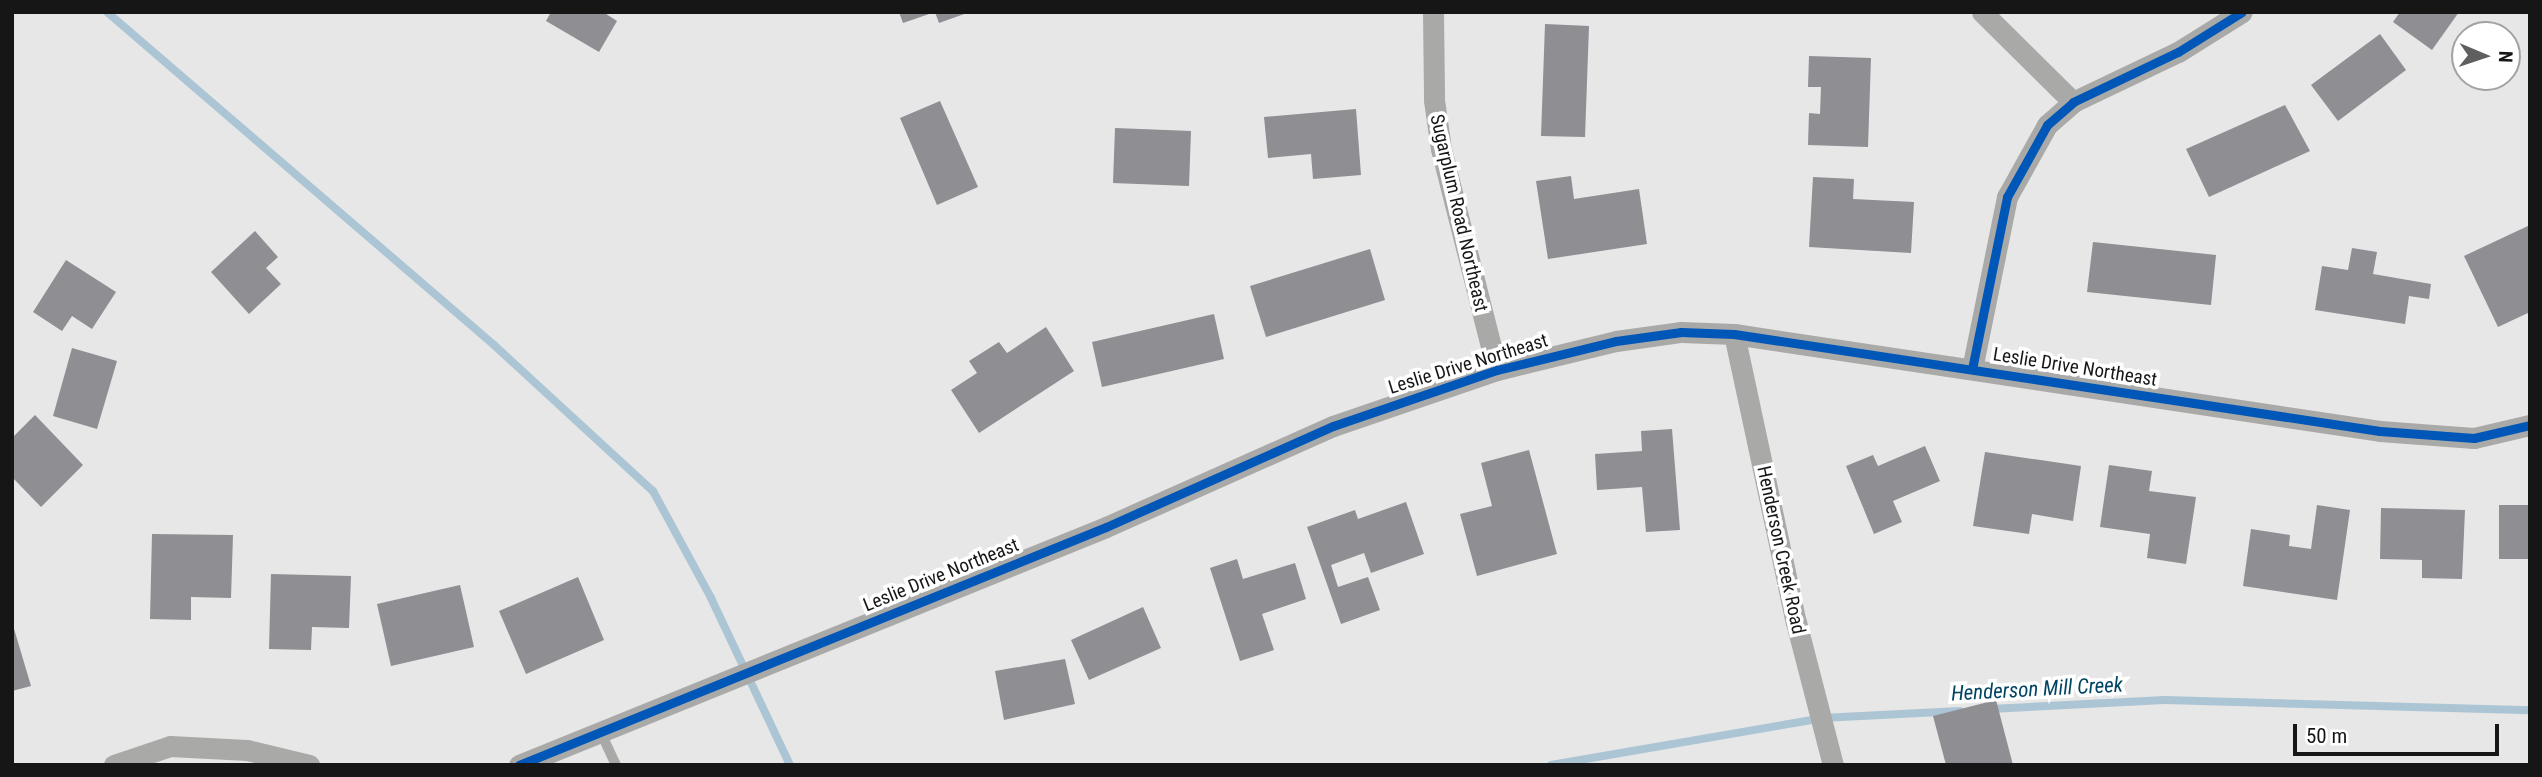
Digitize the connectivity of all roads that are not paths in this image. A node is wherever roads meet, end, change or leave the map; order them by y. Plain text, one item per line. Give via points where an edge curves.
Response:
1 (1426, 12) edge
2 (1433, 12) edge
3 (1982, 12) edge
4 (2242, 12) edge
5 (2073, 102) junction
6 (1734, 334) junction
7 (1972, 369) junction
8 (1497, 370) junction
9 (2530, 425) edge
10 (601, 733) junction
11 (114, 765) edge
12 (309, 765) edge
13 (519, 765) edge
14 (616, 765) edge
15 (1833, 765) edge

1 - 2 street
2 - 8 street, Sugarplum Road Northeast via 1434,100 1441,149
3 - 5 street
4 - 5 street via 2178,52
5 - 7 street via 2047,125 2007,197
6 - 7 street, Leslie Drive Northeast
6 - 8 street, Leslie Drive Northeast via 1681,332 1616,341
6 - 15 street, Henderson Creek Road via 1796,622
7 - 9 street, Leslie Drive Northeast via 2380,431 2474,438
8 - 10 street, Leslie Drive Northeast via 1333,426 1106,527
10 - 13 street, Leslie Drive Northeast
10 - 14 lane
11 - 12 street via 170,746 247,750

